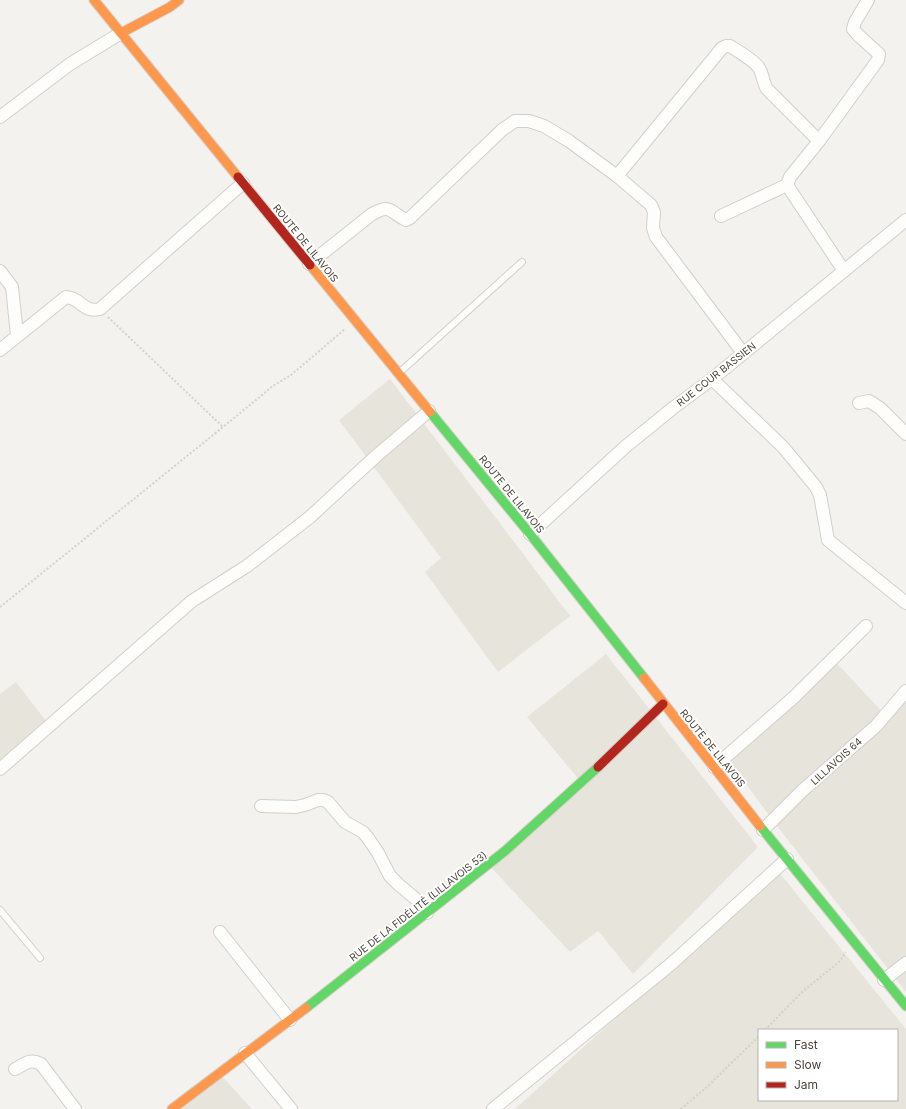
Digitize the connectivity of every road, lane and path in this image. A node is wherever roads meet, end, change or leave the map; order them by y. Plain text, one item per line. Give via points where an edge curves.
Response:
1 (94, 0) edge
2 (179, 0) edge
3 (868, 0) edge
4 (121, 33) junction
5 (0, 117) edge
6 (819, 141) junction
7 (617, 176) junction
8 (243, 183) junction
9 (787, 185) junction
10 (721, 216) dead end
11 (906, 220) edge
12 (522, 262) dead end
13 (309, 264) junction
14 (844, 270) junction
15 (0, 271) edge
16 (100, 309) junction
17 (354, 320) junction
18 (17, 336) junction
19 (0, 350) edge
20 (744, 353) junction
21 (399, 373) junction
22 (712, 379) junction
23 (859, 403) dead end
24 (429, 411) junction
25 (223, 427) junction
26 (906, 434) edge
27 (530, 534) junction
28 (906, 603) edge
29 (0, 607) edge
30 (866, 626) dead end
31 (906, 691) edge
32 (663, 704) junction
33 (714, 767) junction
34 (0, 769) edge
35 (261, 806) dead end
36 (763, 830) junction
37 (787, 859) junction
38 (0, 910) edge
39 (427, 913) junction
40 (220, 932) dead end
41 (854, 943) junction
42 (40, 958) dead end
43 (906, 963) edge
44 (884, 980) junction
45 (906, 1006) edge
46 (290, 1020) junction
47 (766, 1029) edge
48 (758, 1037) edge
49 (245, 1053) junction
50 (15, 1069) dead end
51 (75, 1109) edge
52 (172, 1109) edge
53 (291, 1109) edge
54 (493, 1109) edge
55 (681, 1109) edge

1 - 4 main road, ROUTE DE LILAVOIS
2 - 4 main road
3 - 6 street via 853,29 878,54 878,60
4 - 5 street via 70,64
4 - 8 main road, ROUTE DE LILAVOIS
6 - 7 street via 767,89 760,68 730,46 726,46
6 - 9 street via 790,177
7 - 13 street via 544,126 529,121 515,121 496,135 410,218 406,220 390,210 380,209
7 - 20 street via 651,205 654,212 652,228 656,237
8 - 13 main road, ROUTE DE LILAVOIS
8 - 16 street
9 - 10 street
9 - 14 street
11 - 14 street, RUE COUR BASSIEN
12 - 21 lane
13 - 17 main road, ROUTE DE LILAVOIS
14 - 20 street, RUE COUR BASSIEN
15 - 18 street via 12,287
16 - 18 street via 89,310 66,297
16 - 25 path
17 - 21 main road, ROUTE DE LILAVOIS
17 - 25 path via 291,375 273,386
18 - 19 street
20 - 22 street, RUE COUR BASSIEN
21 - 24 main road, ROUTE DE LILAVOIS
22 - 27 street, RUE COUR BASSIEN via 625,447
22 - 28 street via 783,448 816,487 820,495 828,540
23 - 26 street via 869,401 880,408
24 - 27 main road, ROUTE DE LILAVOIS
24 - 34 street via 310,517 247,566 192,601
25 - 29 path
27 - 32 main road, ROUTE DE LILAVOIS
30 - 33 street via 793,698
31 - 36 street, LILLAVOIS 64 via 876,726 803,790
32 - 33 main road, ROUTE DE LILAVOIS
32 - 39 main road, RUE DE LA FIDÉLITÉ (LILLAVOIS 53) via 585,780 516,841
33 - 36 main road, ROUTE DE LILAVOIS
35 - 39 street via 296,807 318,800 328,802 345,822 363,832 390,876
36 - 37 main road, ROUTE DE LILAVOIS
37 - 41 main road, ROUTE DE LILAVOIS
37 - 54 street via 671,964
38 - 42 lane
39 - 46 main road, RUE DE LA FIDÉLITÉ (LILLAVOIS 53)
40 - 46 street
41 - 44 main road, ROUTE DE LILAVOIS
41 - 47 path via 839,962 802,992
43 - 44 street
44 - 45 main road, ROUTE DE LILAVOIS
46 - 49 main road, RUE DE LA FIDÉLITÉ (LILLAVOIS 53)
48 - 55 path
49 - 52 main road, RUE DE LA FIDÉLITÉ (LILLAVOIS 53)
49 - 53 street
50 - 51 street via 30,1061 41,1064

